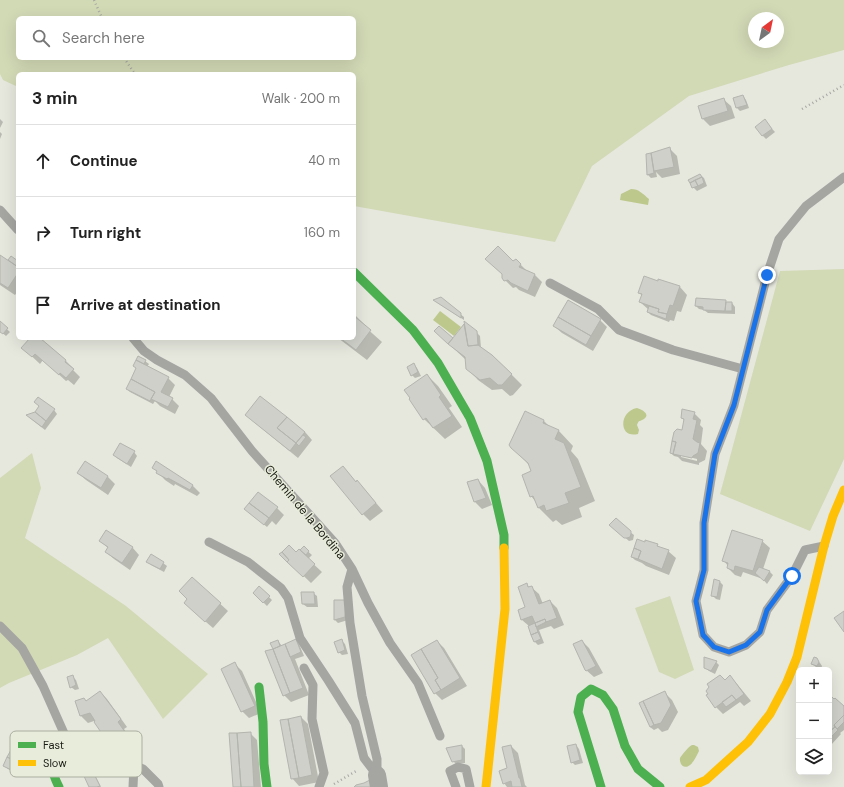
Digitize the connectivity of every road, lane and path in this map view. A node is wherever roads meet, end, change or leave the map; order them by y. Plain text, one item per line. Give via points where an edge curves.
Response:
1 (94, 0) edge
2 (101, 16) edge
3 (125, 60) edge
4 (134, 72) edge
5 (844, 85) edge
6 (802, 109) dead end
7 (844, 177) edge
8 (0, 210) edge
9 (16, 228) edge
10 (356, 274) edge
11 (550, 283) dead end
12 (134, 340) edge
13 (743, 369) junction
14 (844, 490) edge
15 (209, 542) dead end
16 (824, 546) junction
17 (352, 569) junction
18 (0, 626) edge
19 (304, 668) dead end
20 (259, 687) dead end
21 (63, 731) edge
22 (440, 736) dead end
23 (142, 769) edge
24 (375, 775) edge
25 (55, 777) edge
26 (133, 777) edge
27 (59, 787) edge
28 (133, 787) edge
29 (159, 787) edge
30 (267, 787) edge
31 (319, 787) edge
32 (329, 787) edge
33 (456, 787) edge
34 (470, 787) edge
35 (486, 787) edge
36 (601, 787) edge
37 (660, 787) edge
38 (690, 787) edge

1 - 2 path
3 - 4 path
5 - 6 path
7 - 13 lane via 806,206 780,239 767,275
8 - 9 lane
10 - 35 street via 413,330 438,363 470,418 487,461 504,535 505,609
11 - 13 lane via 598,309 619,330 673,350
12 - 17 lane, Chemin de la Bordina via 144,351 184,375 212,398 252,450 335,543
13 - 16 lane via 734,405 715,454 704,523 704,570 696,601 703,635 714,647 729,652 746,645 760,632 767,610 792,576 805,550
14 - 16 street
15 - 24 lane via 248,562 281,588 288,598 300,638 355,723 364,758
16 - 38 street via 798,657 770,714 748,742 706,780
17 - 22 lane via 390,643 418,684
17 - 24 lane, Chemin de la Bordina via 347,587 350,623 362,696 377,759
18 - 21 lane via 22,648
19 - 31 lane via 313,685 312,719 324,773
20 - 30 street
23 - 29 lane
24 - 32 path
25 - 27 street
26 - 28 lane
33 - 34 lane via 450,771 458,767 466,769
36 - 37 street via 578,712 580,697 591,689 603,695 613,708 626,746 638,769

